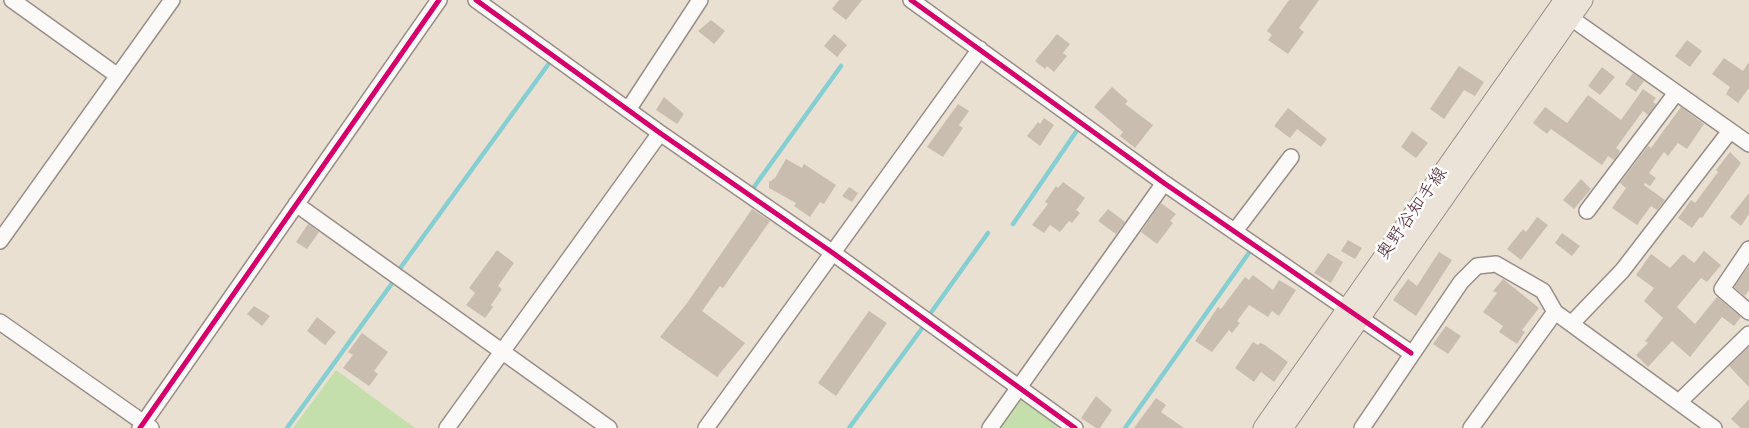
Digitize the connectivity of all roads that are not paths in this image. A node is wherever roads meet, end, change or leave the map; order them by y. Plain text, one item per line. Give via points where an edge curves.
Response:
1 (12, 0) edge
2 (172, 0) edge
3 (439, 0) edge
4 (476, 0) edge
5 (700, 0) edge
6 (911, 0) edge
7 (1583, 0) edge
8 (1564, 9) edge
9 (980, 49) junction
10 (118, 76) junction
11 (1676, 92) junction
12 (628, 110) junction
13 (1730, 130) junction
14 (660, 133) junction
15 (1749, 144) edge
16 (1291, 157) dead end
17 (1164, 182) junction
18 (296, 204) junction
19 (1587, 211) dead end
20 (1235, 231) junction
21 (0, 241) edge
22 (1749, 249) edge
23 (833, 253) junction
24 (1555, 312) junction
25 (1749, 312) edge
26 (1354, 313) junction
27 (0, 322) edge
28 (1572, 323) junction
29 (1749, 334) edge
30 (502, 353) junction
31 (1411, 353) junction
32 (1019, 388) junction
33 (1679, 402) junction
34 (145, 426) edge
35 (447, 428) edge
36 (610, 428) edge
37 (706, 428) edge
38 (990, 428) edge
39 (1076, 428) edge
40 (1263, 428) edge
41 (1283, 428) edge
42 (1362, 428) edge
43 (1471, 428) edge
44 (1714, 428) edge

1 - 10 street
2 - 10 street
3 - 18 street
4 - 12 street
5 - 12 street
6 - 9 street
7 - 8 main road, 奥野谷知手線
8 - 11 street
8 - 26 main road, 奥野谷知手線
9 - 17 street
9 - 23 street
10 - 21 street
11 - 13 street
11 - 19 street
12 - 14 street
13 - 15 street
13 - 28 street via 1622,270
14 - 23 street
14 - 30 street
16 - 20 street
17 - 20 street
17 - 32 street
18 - 30 street
18 - 34 street
20 - 26 street
22 - 25 street via 1722,289
23 - 32 street
23 - 37 street
24 - 28 street
24 - 31 street via 1543,291 1496,264 1478,266 1462,282
24 - 43 street
26 - 31 street
26 - 40 main road, 奥野谷知手線
26 - 41 main road, 奥野谷知手線
27 - 34 street
28 - 33 street
29 - 33 street
30 - 35 street
30 - 36 street
31 - 42 street
32 - 38 street
32 - 39 street
33 - 44 street

